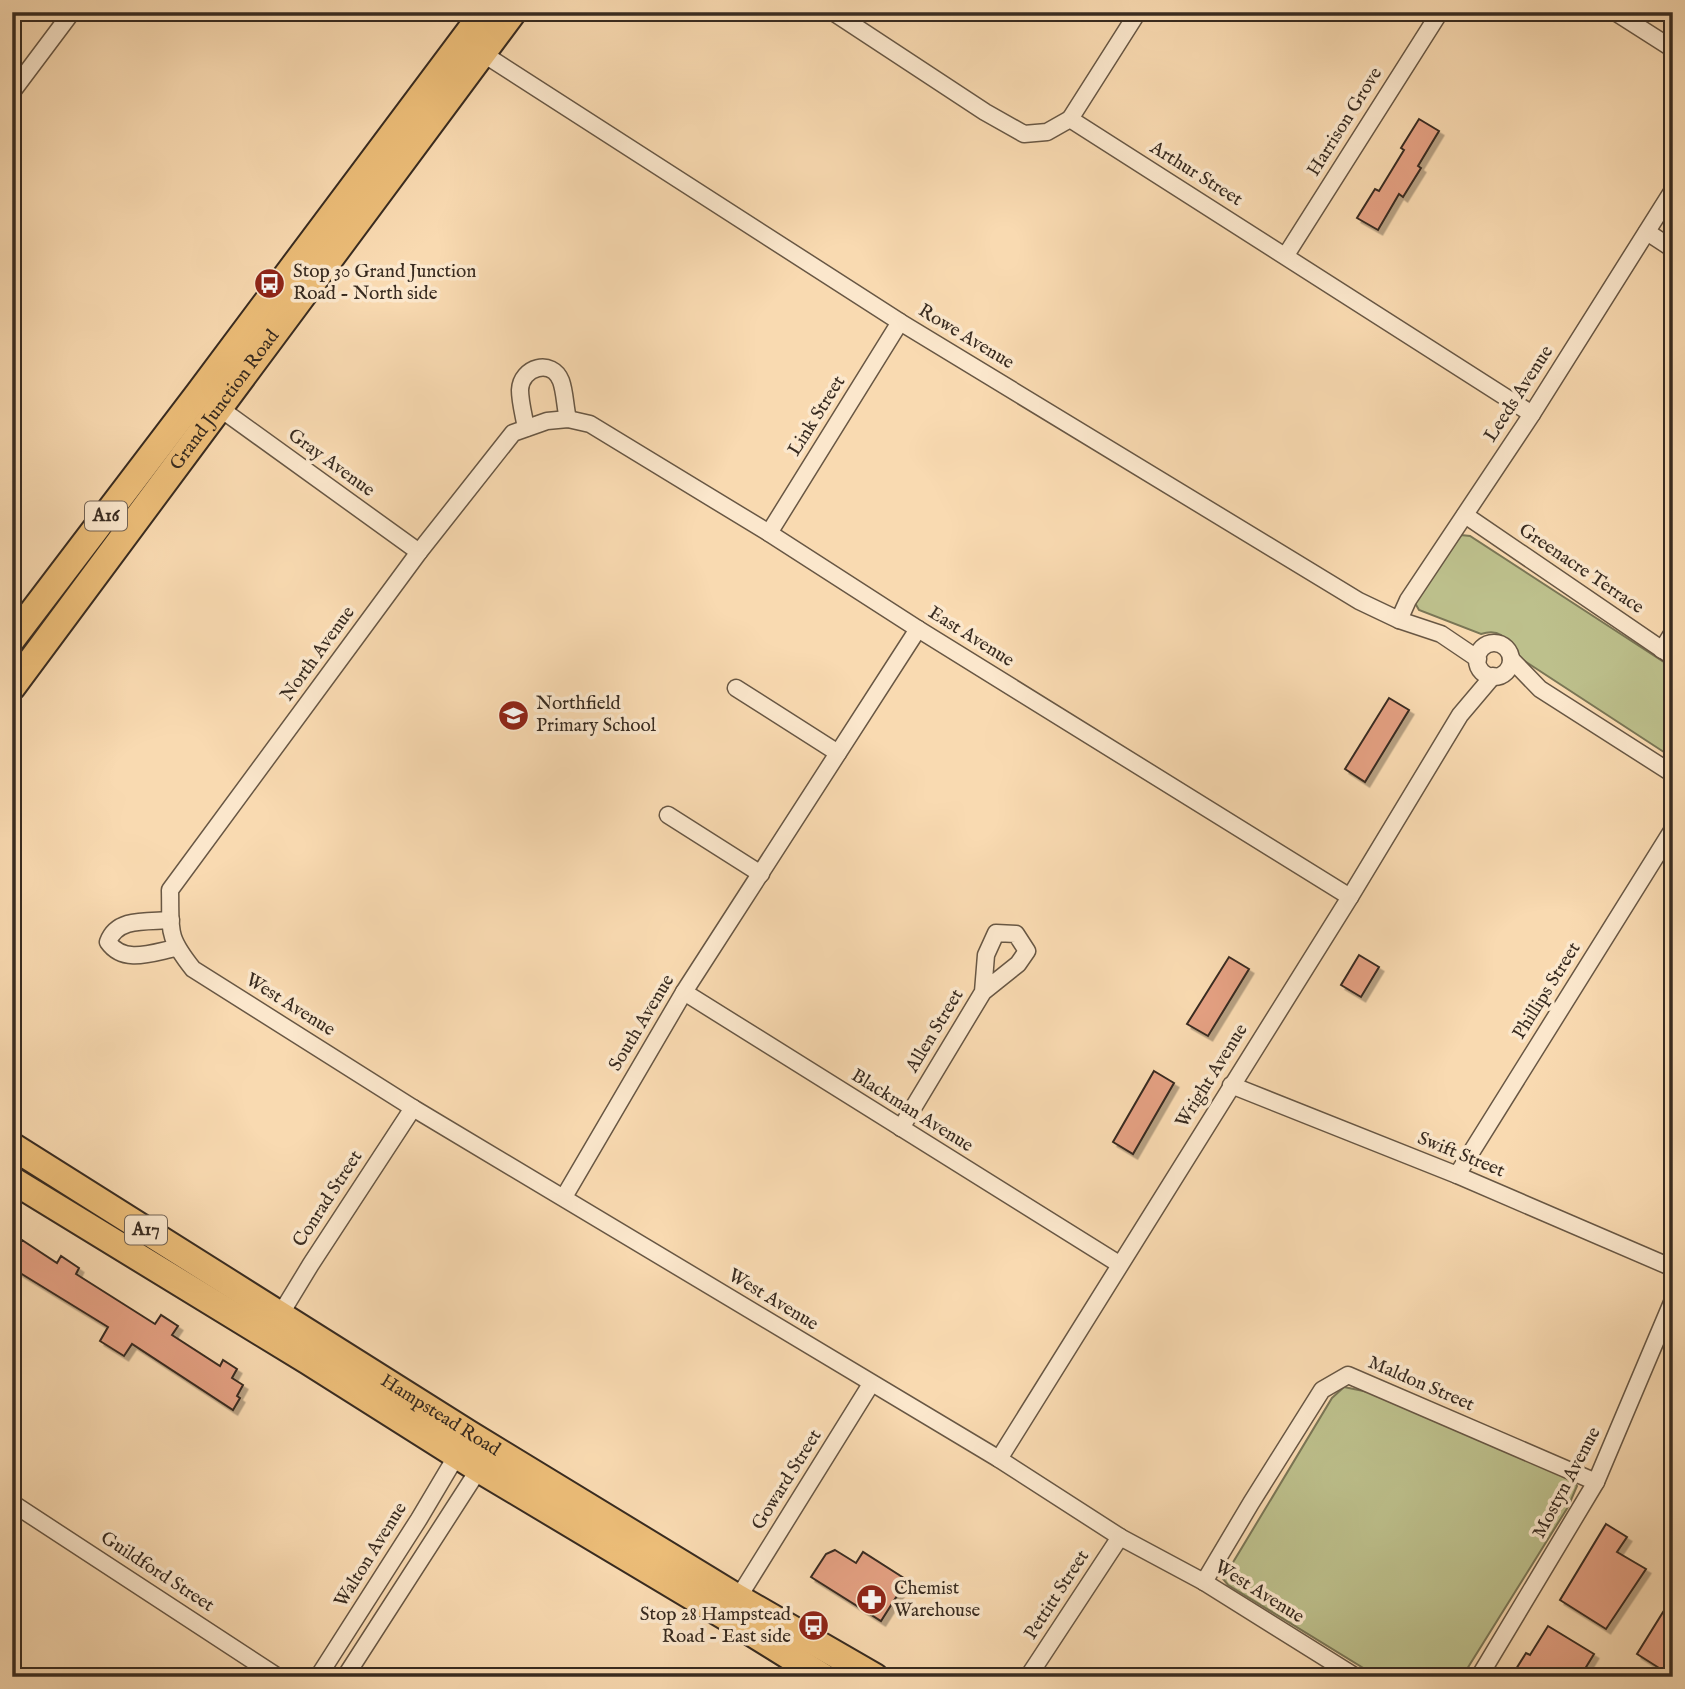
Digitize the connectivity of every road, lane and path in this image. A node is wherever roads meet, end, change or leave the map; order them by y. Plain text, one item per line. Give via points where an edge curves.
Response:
1 (72, 12) edge
2 (484, 12) edge
3 (513, 12) edge
4 (1138, 12) edge
5 (1440, 12) edge
6 (1615, 12) edge
7 (834, 13) edge
8 (1673, 49) edge
9 (482, 53) junction
10 (12, 64) edge
11 (26, 74) junction
12 (12, 92) edge
13 (1070, 119) junction
14 (388, 160) junction
15 (1673, 190) edge
16 (1647, 232) junction
17 (1673, 249) edge
18 (1286, 255) junction
19 (900, 321) junction
20 (209, 400) junction
21 (1532, 414) junction
22 (568, 419) junction
23 (547, 421) joint
24 (526, 428) junction
25 (1465, 516) junction
26 (769, 533) junction
27 (419, 552) junction
28 (1399, 620) junction
29 (918, 629) junction
30 (1673, 632) edge
31 (12, 639) edge
32 (1667, 653) edge
33 (1511, 659) junction
34 (1487, 665) junction
35 (12, 687) edge
36 (736, 688) dead end
37 (1541, 689) junction
38 (838, 753) junction
39 (1673, 774) edge
40 (668, 815) dead end
41 (1673, 829) edge
42 (761, 873) junction
43 (1350, 897) junction
44 (172, 934) junction
45 (684, 992) junction
46 (983, 992) dead end
47 (1231, 1086) junction
48 (413, 1108) junction
49 (901, 1128) junction
50 (12, 1146) edge
51 (1457, 1175) junction
52 (12, 1180) edge
53 (564, 1197) junction
54 (1119, 1264) junction
55 (1673, 1268) edge
56 (1673, 1300) edge
57 (273, 1325) junction
58 (871, 1384) junction
59 (475, 1451) junction
60 (999, 1459) junction
61 (1596, 1482) junction
62 (12, 1503) edge
63 (1120, 1537) junction
64 (1204, 1582) junction
65 (732, 1607) junction
66 (843, 1669) edge
67 (872, 1676) edge
68 (278, 1677) edge
69 (318, 1677) edge
70 (345, 1677) edge
71 (822, 1677) edge
72 (1028, 1677) edge
73 (1356, 1677) edge
74 (1479, 1677) edge

1 - 11 street
2 - 14 highway, Grand Junction Road / A16
3 - 9 highway, Grand Junction Road / A16
4 - 13 street
5 - 18 street, Harrison Grove
6 - 8 street
7 - 13 street via 1024,134 1046,132
9 - 14 highway, Grand Junction Road / A16
9 - 19 street, Rowe Avenue
10 - 11 street
11 - 12 street
13 - 18 street, Arthur Street
14 - 20 highway, Grand Junction Road / A16
15 - 16 street, Leeds Avenue
16 - 17 street
16 - 21 street, Leeds Avenue
18 - 21 street, Arthur Street
19 - 26 street, Link Street
19 - 28 street, Rowe Avenue via 1359,601
20 - 27 street, Gray Avenue
20 - 31 highway, Grand Junction Road / A16
20 - 35 highway, Grand Junction Road / A16
21 - 25 street, Leeds Avenue
22 - 23 street, East Avenue
22 - 24 street via 560,379 539,366 528,371 520,388
22 - 26 street, East Avenue via 590,424
23 - 24 street, North Avenue
24 - 27 street, North Avenue via 513,433
25 - 28 street, Leeds Avenue
25 - 32 street, Greenacre Terrace
26 - 29 street, East Avenue
27 - 44 street, North Avenue via 170,890
28 - 34 street, Rowe Avenue via 1441,634
29 - 38 street, South Avenue
29 - 43 street, East Avenue
30 - 32 street
33 - 34 street, Wright Avenue via 1508,669
33 - 34 street, Rowe Avenue via 1496,643
33 - 37 street, Rowe Avenue
34 - 37 street, Rowe Avenue
34 - 43 street, Wright Avenue
36 - 38 street
37 - 39 street, Rowe Avenue
38 - 42 street, South Avenue
40 - 42 street
41 - 51 street, Phillips Street
42 - 45 street, South Avenue
43 - 47 street, Wright Avenue
44 - 44 street via 131,957 108,942 124,924
44 - 48 street, West Avenue via 194,969
45 - 49 street, Blackman Avenue
45 - 53 street, South Avenue
46 - 49 street, Allen Street
47 - 51 street, Swift Street
47 - 54 street, Wright Avenue
48 - 53 street, West Avenue
48 - 57 street, Conrad Street
49 - 54 street, Blackman Avenue
50 - 57 highway, Hampstead Road / A17
51 - 55 street, Swift Street
52 - 57 highway, Hampstead Road / A17
53 - 58 street, West Avenue
54 - 60 street, Wright Avenue
56 - 61 street, Mostyn Avenue
57 - 59 highway, Hampstead Road / A17
58 - 60 street, West Avenue
58 - 65 street, Goward Street
59 - 65 highway, Hampstead Road / A17
59 - 69 street, Walton Avenue via 419,1519
59 - 70 street
60 - 63 street, West Avenue
61 - 64 street, Maldon Street via 1348,1376 1322,1390
61 - 74 street, Mostyn Avenue
62 - 68 street, Guildford Street
63 - 64 street, West Avenue
63 - 72 street, Pettitt Street
64 - 73 street, West Avenue
65 - 66 highway, Hampstead Road / A17
65 - 71 highway, Hampstead Road / A17
66 - 67 highway, Hampstead Road / A17

